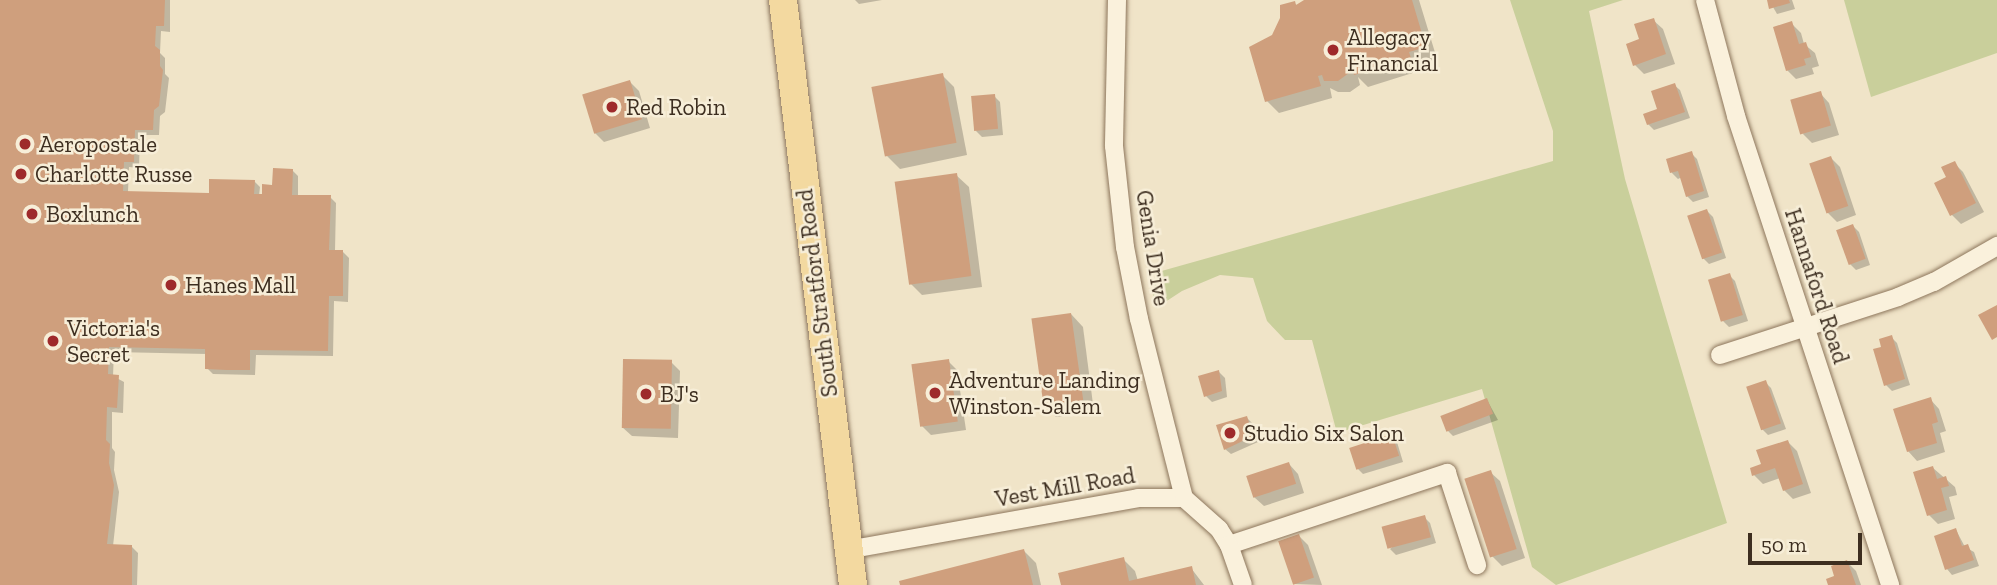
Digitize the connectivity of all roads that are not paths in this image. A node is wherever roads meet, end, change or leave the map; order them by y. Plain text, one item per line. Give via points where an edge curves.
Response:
1 (783, 0) edge
2 (1117, 0) edge
3 (1705, 0) edge
4 (1997, 246) edge
5 (1806, 329) junction
6 (1720, 355) dead end
7 (1184, 498) junction
8 (1229, 545) junction
9 (847, 550) junction
10 (1477, 565) dead end
11 (853, 585) edge
12 (1243, 585) edge
13 (1890, 585) edge

1 - 9 main road, South Stratford Road
2 - 7 street, Genia Drive via 1114,146 1126,252
3 - 5 street, Hannaford Road via 1736,116
4 - 5 street via 1934,282
5 - 6 street
5 - 13 street, Hannaford Road
7 - 8 street via 1213,521
7 - 9 street, Vest Mill Road via 1139,498
8 - 10 street via 1447,473
8 - 12 street
9 - 11 main road, South Stratford Road

